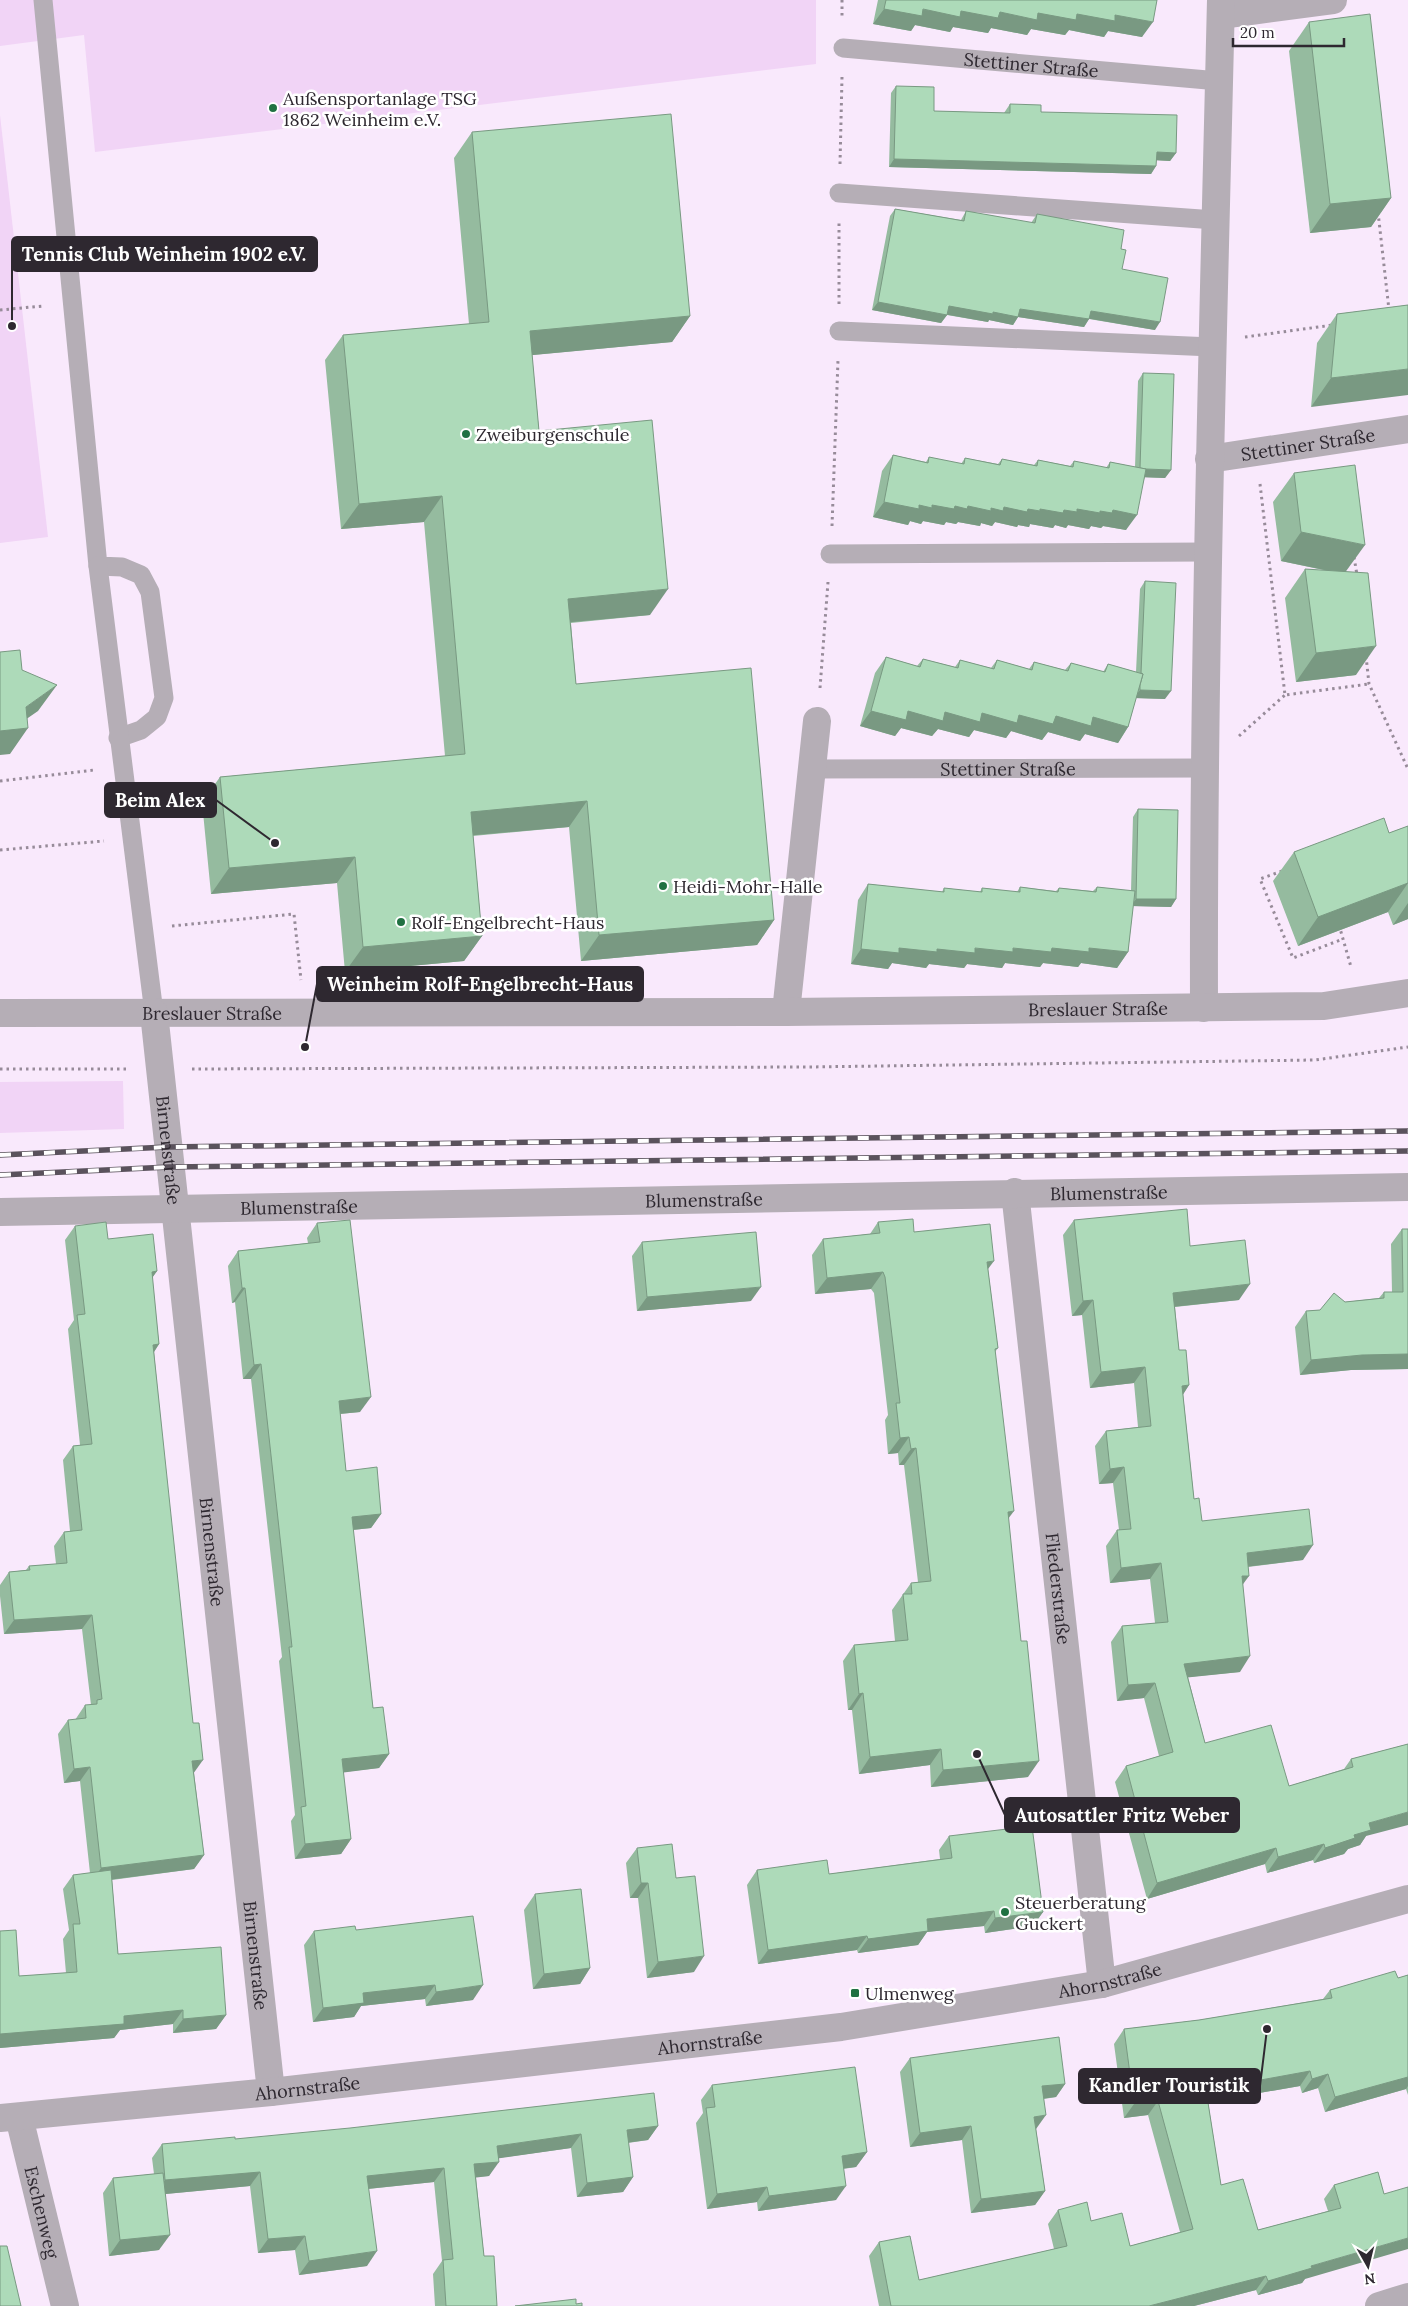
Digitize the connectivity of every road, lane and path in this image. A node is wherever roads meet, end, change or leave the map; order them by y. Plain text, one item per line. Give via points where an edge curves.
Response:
1 (43, 0) edge
2 (1333, 0) edge
3 (1221, 7) edge
4 (842, 48) dead end
5 (1219, 81) junction
6 (839, 193) dead end
7 (1378, 209) edge
8 (1215, 220) junction
9 (73, 302) junction
10 (0, 310) edge
11 (1390, 318) edge
12 (1341, 324) edge
13 (839, 331) dead end
14 (1212, 344) junction
15 (1408, 429) edge
16 (1256, 452) junction
17 (1209, 459) junction
18 (1353, 547) edge
19 (1206, 552) junction
20 (830, 554) dead end
21 (98, 566) junction
22 (1357, 576) edge
23 (1366, 655) edge
24 (1369, 684) junction
25 (1285, 695) junction
26 (817, 721) dead end
27 (118, 738) junction
28 (122, 767) junction
29 (1204, 768) junction
30 (813, 769) junction
31 (1408, 769) edge
32 (0, 781) edge
33 (131, 838) junction
34 (0, 850) edge
35 (1287, 870) dead end
36 (1339, 925) edge
37 (142, 929) junction
38 (1343, 939) junction
39 (1408, 994) edge
40 (1361, 1001) junction
41 (1204, 1008) junction
42 (786, 1012) junction
43 (0, 1013) edge
44 (154, 1013) junction
45 (304, 1013) junction
46 (1408, 1047) edge
47 (160, 1068) junction
48 (0, 1069) edge
49 (1408, 1186) edge
50 (1015, 1192) junction
51 (175, 1207) junction
52 (0, 1212) edge
53 (1408, 1899) edge
54 (1102, 1984) junction
55 (271, 2092) junction
56 (10, 2118) edge
57 (1408, 2298) edge
58 (65, 2306) edge
59 (1379, 2306) edge

1 - 9 lane
2 - 3 street
3 - 5 street
4 - 5 lane, Stettiner Straße
5 - 8 street
6 - 8 lane
7 - 11 path
8 - 14 street
9 - 10 path
9 - 21 lane
12 - 14 path
13 - 14 lane
14 - 17 street
15 - 16 street, Stettiner Straße
16 - 17 street, Stettiner Straße
16 - 25 path
17 - 19 street
18 - 22 path
19 - 20 lane
19 - 29 street
21 - 27 lane
21 - 27 lane via 122,567 141,575 150,592 164,698 157,717 141,730
23 - 24 path
24 - 25 path
24 - 31 path
25 - 29 path
26 - 30 street
27 - 28 lane
28 - 32 path
28 - 33 lane
29 - 30 lane, Stettiner Straße
29 - 41 street
30 - 42 street
33 - 34 path
33 - 37 lane
35 - 38 path via 1260,879 1293,958
36 - 38 path
37 - 44 lane
37 - 45 path via 294,914
38 - 40 path
39 - 40 street, Breslauer Straße
40 - 41 street, Breslauer Straße via 1324,1006
41 - 42 street, Breslauer Straße
42 - 45 street, Breslauer Straße
43 - 44 street, Breslauer Straße
44 - 45 street, Breslauer Straße
44 - 47 street, Birnenstraße
46 - 47 path via 1378,1053 1295,1060 797,1067
47 - 48 path
47 - 51 street, Birnenstraße
49 - 50 street, Blumenstraße
50 - 51 street, Blumenstraße
50 - 54 street, Fliederstraße
51 - 52 street, Blumenstraße
51 - 55 street, Birnenstraße
53 - 54 street, Ahornstraße
54 - 55 street, Ahornstraße via 841,2027
55 - 56 street, Ahornstraße
56 - 58 street, Eschenweg
57 - 59 street

